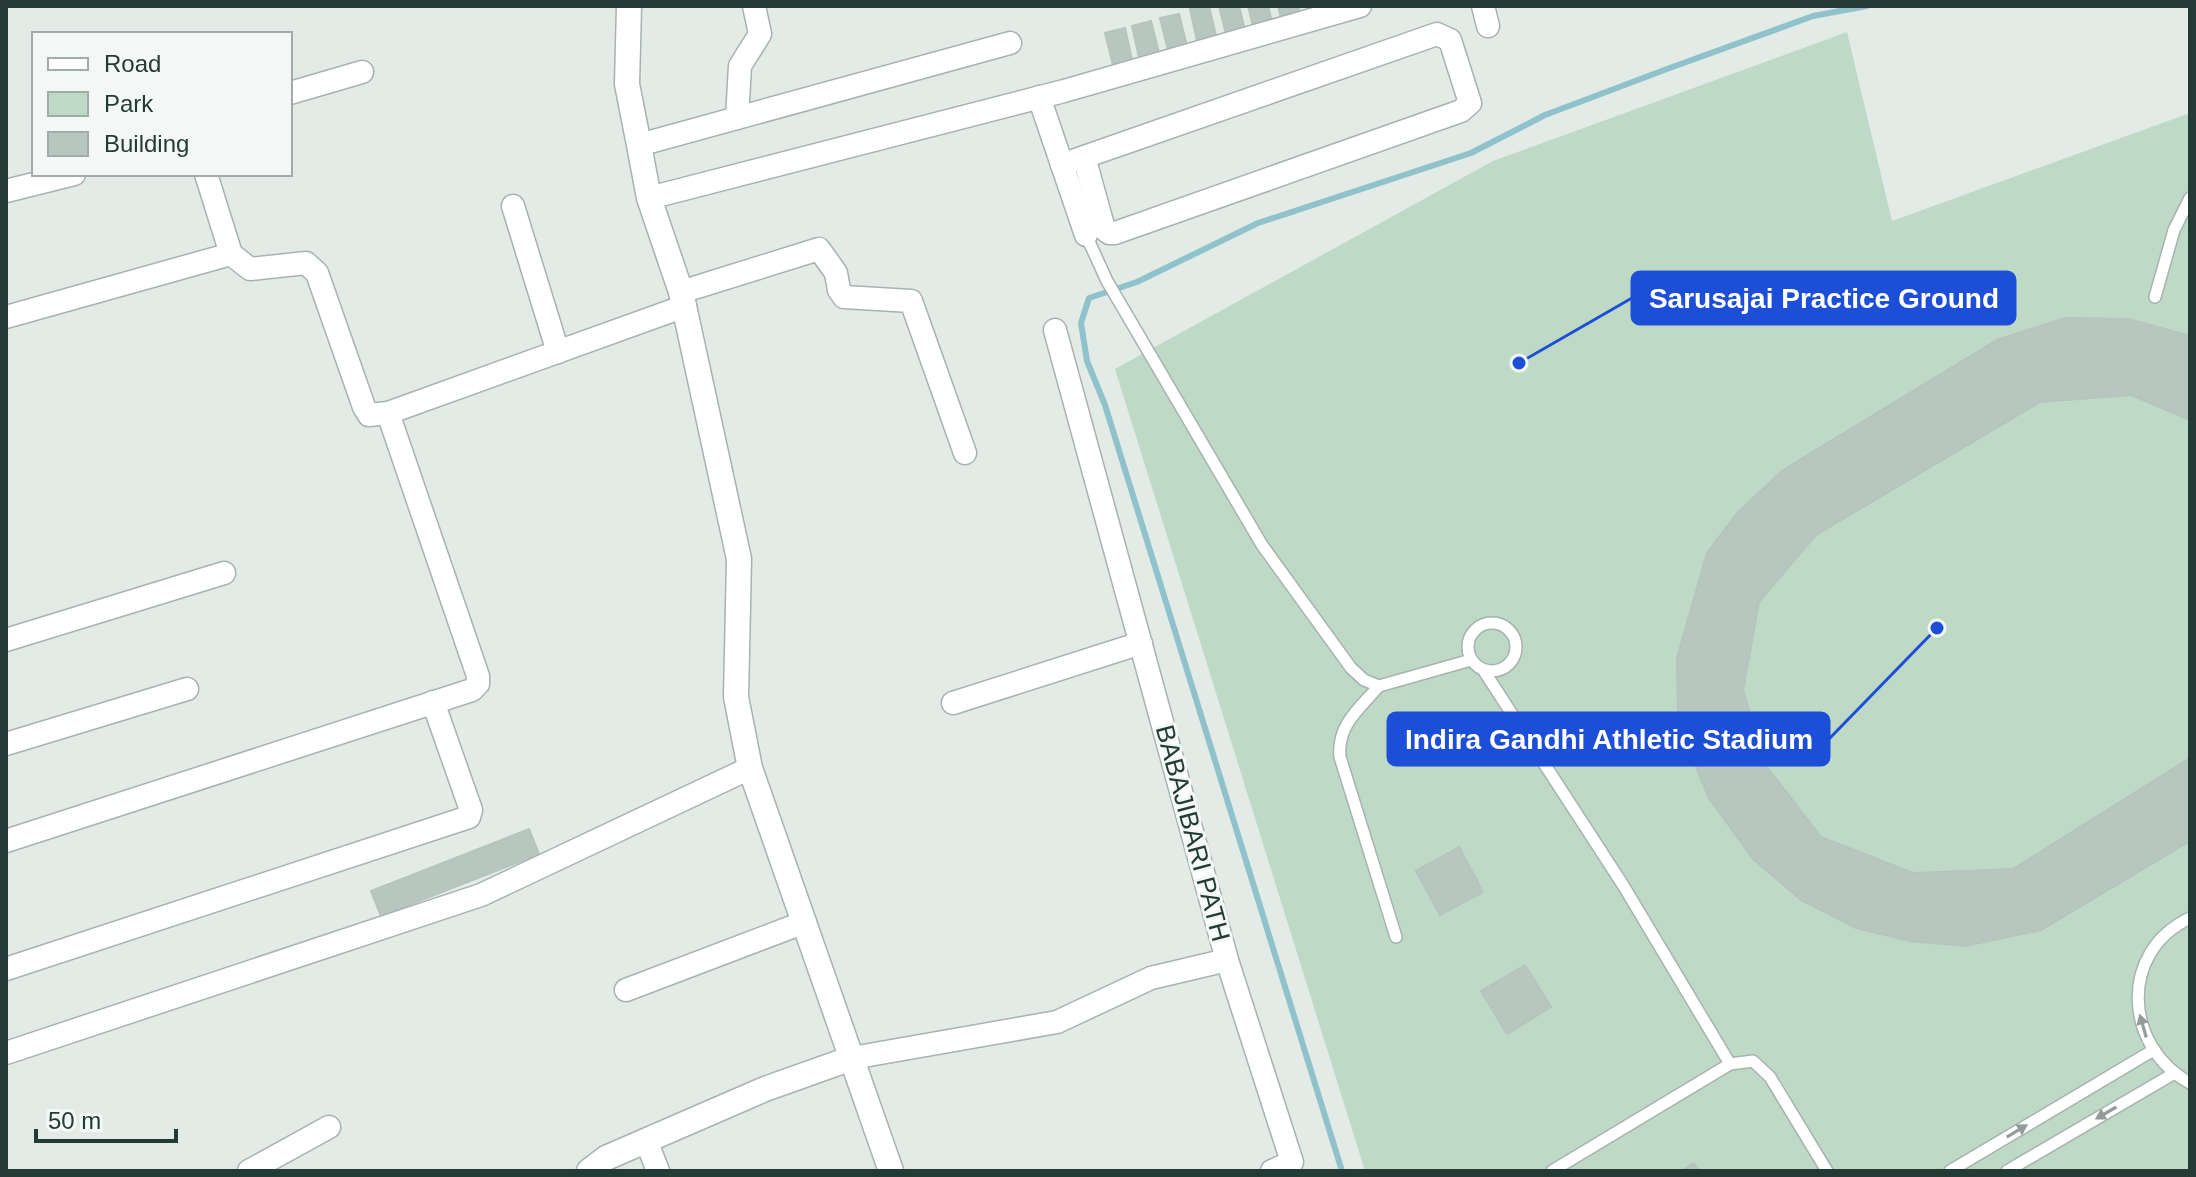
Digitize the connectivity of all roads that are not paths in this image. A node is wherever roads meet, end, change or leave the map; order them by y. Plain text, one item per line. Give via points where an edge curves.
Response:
1 (629, 6) edge
2 (754, 6) edge
3 (1360, 6) edge
4 (1010, 43) dead end
5 (362, 72) dead end
6 (292, 92) edge
7 (1039, 97) junction
8 (737, 118) junction
9 (639, 145) junction
10 (1073, 161) junction
11 (66, 176) edge
12 (207, 176) edge
13 (6, 191) edge
14 (649, 198) junction
15 (2190, 198) edge
16 (513, 206) dead end
17 (1086, 235) joint
18 (231, 254) junction
19 (2155, 297) dead end
20 (683, 299) junction
21 (6, 317) edge
22 (1055, 330) dead end
23 (558, 352) junction
24 (388, 413) junction
25 (965, 453) dead end
26 (224, 573) dead end
27 (6, 640) edge
28 (1141, 643) junction
29 (1471, 660) junction
30 (1484, 671) junction
31 (1379, 686) junction
32 (187, 689) dead end
33 (433, 702) junction
34 (953, 703) dead end
35 (6, 744) edge
36 (750, 768) junction
37 (6, 841) edge
38 (2190, 918) edge
39 (805, 922) junction
40 (1396, 937) dead end
41 (1227, 960) junction
42 (6, 969) edge
43 (626, 990) dead end
44 (2152, 1051) junction
45 (6, 1053) edge
46 (852, 1058) junction
47 (1730, 1064) junction
48 (2173, 1074) junction
49 (2190, 1083) edge
50 (329, 1127) dead end
51 (646, 1140) junction
52 (1287, 1168) edge
53 (249, 1171) edge
54 (589, 1171) edge
55 (658, 1171) edge
56 (891, 1171) edge
57 (1552, 1171) edge
58 (1827, 1171) edge
59 (1950, 1171) edge
60 (2007, 1171) edge

1 - 9 street via 627,84
2 - 8 street via 760,34 740,66
3 - 7 street
4 - 8 street
5 - 6 street
7 - 10 street
7 - 14 street
8 - 9 street
9 - 14 street
10 - 10 street via 1437,34 1450,40 1470,103 1461,111 1115,233 1104,229
10 - 17 street
11 - 13 street
12 - 18 street
14 - 20 street
15 - 19 lane via 2174,230
16 - 23 street
17 - 31 lane via 1107,281 1262,545 1351,668
18 - 21 street
18 - 24 street via 250,269 306,263 317,273 364,407 369,415
20 - 23 street
20 - 25 street via 819,249 844,297 911,301
20 - 36 street via 739,559 736,697
22 - 28 street, BABAJIBARI PATH
23 - 24 street
24 - 33 street via 478,676 472,690
26 - 27 street
28 - 34 street
28 - 41 street, BABAJIBARI PATH
29 - 30 lane
29 - 30 lane via 1467,645 1474,630 1496,623 1510,630 1517,645 1513,661 1500,671
29 - 31 lane
30 - 47 lane via 1623,885
31 - 40 lane via 1344,724 1338,739
32 - 35 street
33 - 37 street
33 - 42 street via 469,817
36 - 39 street
36 - 45 street via 481,895
44 -> 38 lane via 2140,1025 2137,996 2143,968 2157,943
39 - 43 street
39 - 46 street
41 - 46 street, BABAJIBARI PATH via 1151,978 1057,1022
41 - 52 street
44 - 48 lane
59 -> 44 lane
46 - 51 street
46 - 56 street
47 - 57 lane
47 - 58 lane via 1753,1061 1770,1077
48 - 49 lane
48 -> 60 lane
50 - 53 street
51 - 54 street
51 - 55 street

